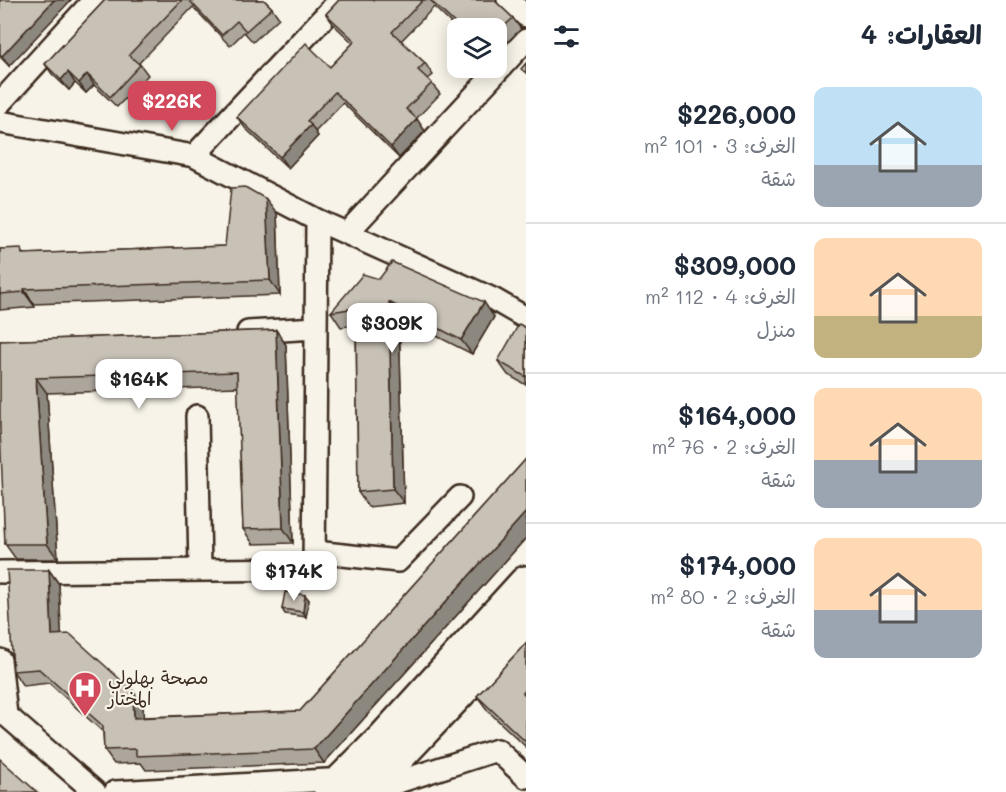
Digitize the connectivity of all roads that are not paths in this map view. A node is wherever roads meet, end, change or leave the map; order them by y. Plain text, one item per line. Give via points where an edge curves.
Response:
1 (94, 0) edge
2 (340, 0) edge
3 (508, 0) edge
4 (526, 16) edge
5 (526, 40) edge
6 (0, 103) edge
7 (0, 122) edge
8 (194, 156) junction
9 (317, 220) junction
10 (347, 233) junction
11 (526, 318) edge
12 (316, 328) junction
13 (222, 333) edge
14 (197, 416) dead end
15 (460, 497) dead end
16 (315, 552) junction
17 (201, 569) junction
18 (0, 572) edge
19 (526, 583) edge
20 (526, 621) edge
21 (0, 660) edge
22 (526, 777) edge
23 (354, 789) edge
24 (95, 792) edge
25 (115, 792) edge

1 - 6 street
2 - 8 street
3 - 4 street
5 - 10 street
7 - 8 street
8 - 9 street
9 - 10 street
9 - 12 street
10 - 11 street via 493,299
12 - 13 street
12 - 16 street
14 - 17 street
15 - 16 street via 398,561
16 - 17 street via 315,569
17 - 18 street
19 - 23 main road
20 - 23 main road
21 - 24 street via 6,715
22 - 23 street via 497,750
23 - 25 street

